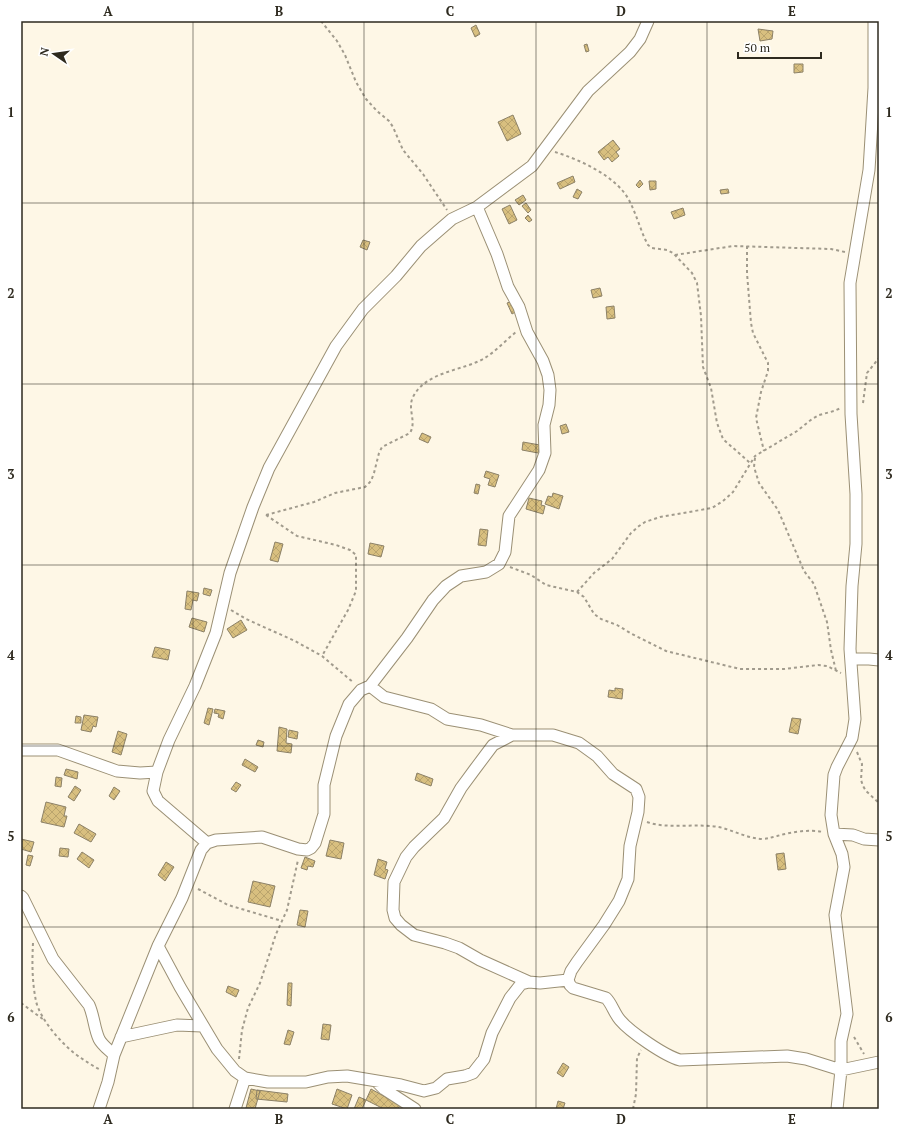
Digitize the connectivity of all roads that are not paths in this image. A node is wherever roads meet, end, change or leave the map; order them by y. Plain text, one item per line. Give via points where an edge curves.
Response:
1 (648, 21) edge
2 (874, 21) edge
3 (477, 207) junction
4 (851, 660) junction
5 (879, 660) edge
6 (366, 688) junction
7 (512, 735) junction
8 (21, 750) edge
9 (157, 772) junction
10 (834, 834) junction
11 (879, 840) edge
12 (206, 843) junction
13 (21, 896) edge
14 (158, 946) junction
15 (568, 980) junction
16 (529, 982) junction
17 (202, 1026) junction
18 (122, 1037) junction
19 (114, 1055) junction
20 (877, 1063) edge
21 (841, 1070) junction
22 (242, 1076) junction
23 (376, 1081) junction
24 (99, 1109) edge
25 (236, 1109) edge
26 (415, 1109) edge
27 (838, 1109) edge

1 - 3 street via 640,39 630,52 588,91 532,166
2 - 4 street via 874,88 869,170 850,283 850,399 856,494
3 - 6 street via 508,287 548,375 550,390 544,424 545,453 539,470 509,516 505,552 499,564 486,572 461,576 446,586
3 - 9 street via 452,220 421,246 363,309 336,346 269,468 230,573 216,633
4 - 5 street
4 - 10 street via 855,718 852,738 834,775 831,816
6 - 7 street via 384,697 430,709 447,719 481,725
6 - 12 street via 349,704 336,736 324,785 324,814 311,848 301,849 262,837
7 - 15 street via 553,735 579,744 597,756 613,774 636,789 639,797 630,846 628,879 619,901 571,971
7 - 16 street via 494,745 470,775 437,827 406,857 394,882 393,910 395,918 414,935 459,948
8 - 9 street via 58,750 116,771
9 - 12 street via 153,791 158,801
10 - 11 street
10 - 21 street via 844,867 835,915 847,1014 841,1041
12 - 14 street
13 - 19 street via 53,959 89,1005 99,1040
14 - 17 street
14 - 18 street
15 - 16 street
15 - 21 street via 573,988 606,998 628,1029 669,1056 680,1060 787,1056
16 - 23 street via 521,984 510,998 492,1033 484,1059 473,1073 447,1079 436,1088 424,1091
17 - 18 street via 177,1025
17 - 22 street via 217,1049
18 - 19 street
19 - 24 street
20 - 21 street
21 - 27 street
22 - 23 street via 268,1082 306,1082 347,1076
22 - 25 street
23 - 26 street via 384,1090

